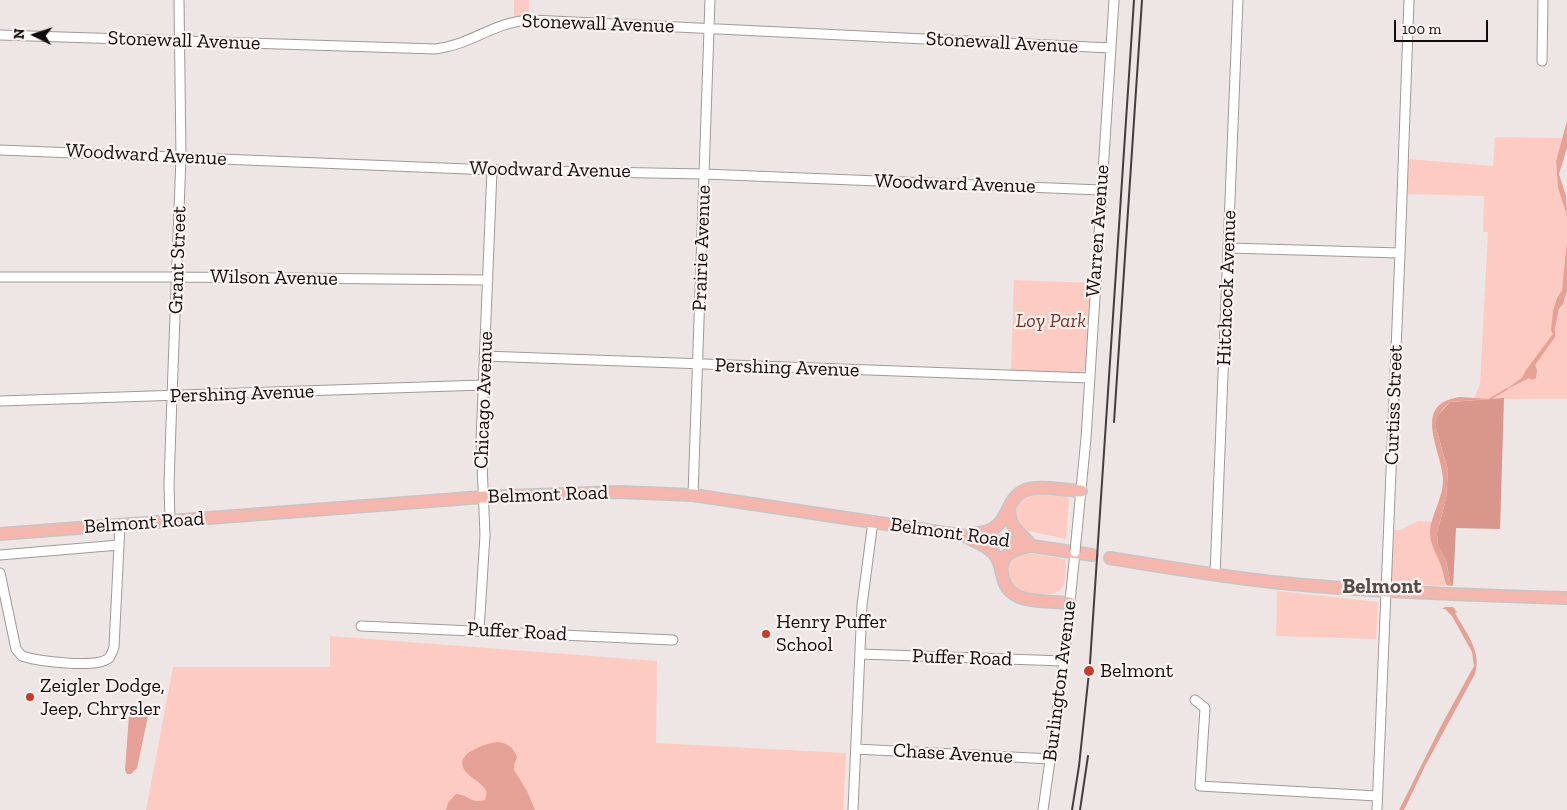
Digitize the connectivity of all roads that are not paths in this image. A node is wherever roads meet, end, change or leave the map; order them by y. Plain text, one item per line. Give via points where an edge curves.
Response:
1 (178, 0) edge
2 (710, 0) edge
3 (1114, 0) edge
4 (1238, 0) edge
5 (1409, 0) edge
6 (1543, 0) edge
7 (709, 29) junction
8 (0, 35) edge
9 (179, 41) junction
10 (1111, 48) junction
11 (1542, 61) dead end
12 (0, 150) edge
13 (181, 157) junction
14 (492, 170) junction
15 (704, 174) junction
16 (1101, 190) junction
17 (1229, 248) junction
18 (1400, 253) junction
19 (0, 277) edge
20 (178, 277) junction
21 (488, 280) junction
22 (484, 356) junction
23 (698, 364) junction
24 (1089, 378) junction
25 (483, 385) junction
26 (172, 396) junction
27 (0, 401) edge
28 (1081, 491) junction
29 (693, 495) junction
30 (483, 497) junction
31 (1009, 508) junction
32 (170, 521) junction
33 (873, 521) junction
34 (120, 525) junction
35 (0, 534) edge
36 (965, 536) junction
37 (119, 545) junction
38 (1031, 545) junction
39 (1075, 552) joint
40 (0, 554) edge
41 (1092, 555) dead end
42 (1110, 558) dead end
43 (0, 563) edge
44 (0, 573) edge
45 (1001, 573) junction
46 (1215, 575) junction
47 (1386, 590) junction
48 (1567, 598) edge
49 (1070, 603) junction
50 (361, 626) dead end
51 (479, 630) junction
52 (673, 640) dead end
53 (860, 654) junction
54 (1064, 661) junction
55 (1195, 700) dead end
56 (856, 749) junction
57 (1051, 759) junction
58 (1377, 796) junction
59 (853, 810) edge
60 (1043, 810) edge
61 (1376, 810) edge

1 - 9 street, Grant Street
2 - 7 street, Prairie Avenue
3 - 10 street, Warren Avenue
4 - 17 street, Hitchcock Avenue
5 - 18 street, Curtiss Street
6 - 11 street
7 - 9 street, Stonewall Avenue via 520,20 456,45 428,50
7 - 10 street, Stonewall Avenue
7 - 15 street, Prairie Avenue
8 - 9 street, Stonewall Avenue
9 - 13 street, Grant Street
10 - 16 street, Warren Avenue
12 - 13 street, Woodward Avenue
13 - 14 street, Woodward Avenue
13 - 20 street, Grant Street
14 - 15 street, Woodward Avenue
14 - 21 street, Chicago Avenue
15 - 16 street, Woodward Avenue
15 - 23 street, Prairie Avenue
16 - 24 street, Warren Avenue
17 - 18 street
17 - 46 street, Hitchcock Avenue
18 - 47 street, Curtiss Street
19 - 20 street, Wilson Avenue
20 - 21 street, Wilson Avenue
20 - 26 street, Grant Street
21 - 22 street, Chicago Avenue
22 - 23 street, Pershing Avenue
22 - 25 street, Chicago Avenue
23 - 24 street, Pershing Avenue
23 - 29 street, Prairie Avenue
24 - 28 street, Warren Avenue
25 - 26 street, Pershing Avenue
25 - 30 street, Chicago Avenue
26 - 27 street, Pershing Avenue
26 - 32 street, Grant Street
28 - 31 main road via 1033,488 1016,496
28 - 39 street, Warren Avenue, bridge
29 - 30 main road, Belmont Road via 619,492
29 - 33 main road, Belmont Road
30 - 32 main road, Belmont Road
30 - 51 street, Chicago Avenue via 485,535
31 - 36 main road via 994,528
31 - 38 main road via 1012,527
32 - 34 main road, Belmont Road
33 - 36 main road, Belmont Road
33 - 53 street via 862,605
34 - 35 main road, Belmont Road
34 - 37 street
36 - 38 main road, Belmont Road
36 - 45 main road via 991,551
37 - 40 street
37 - 44 street via 114,647 110,657 92,663 52,662 22,656 16,649
38 - 41 main road, Belmont Road
38 - 45 main road via 1007,555
39 - 49 street, Burlington Avenue
40 - 43 street
42 - 46 main road
45 - 49 main road via 1007,587 1018,596
46 - 47 main road
47 - 48 main road
47 - 58 street, Curtiss Street
49 - 54 street, Burlington Avenue
50 - 51 street, Puffer Road
51 - 52 street, Puffer Road
53 - 54 street, Puffer Road
53 - 56 street
54 - 57 street, Burlington Avenue
55 - 58 street via 1205,708 1200,786
56 - 57 street, Chase Avenue
56 - 59 street
57 - 60 street, Burlington Avenue
58 - 61 street, Curtiss Street

